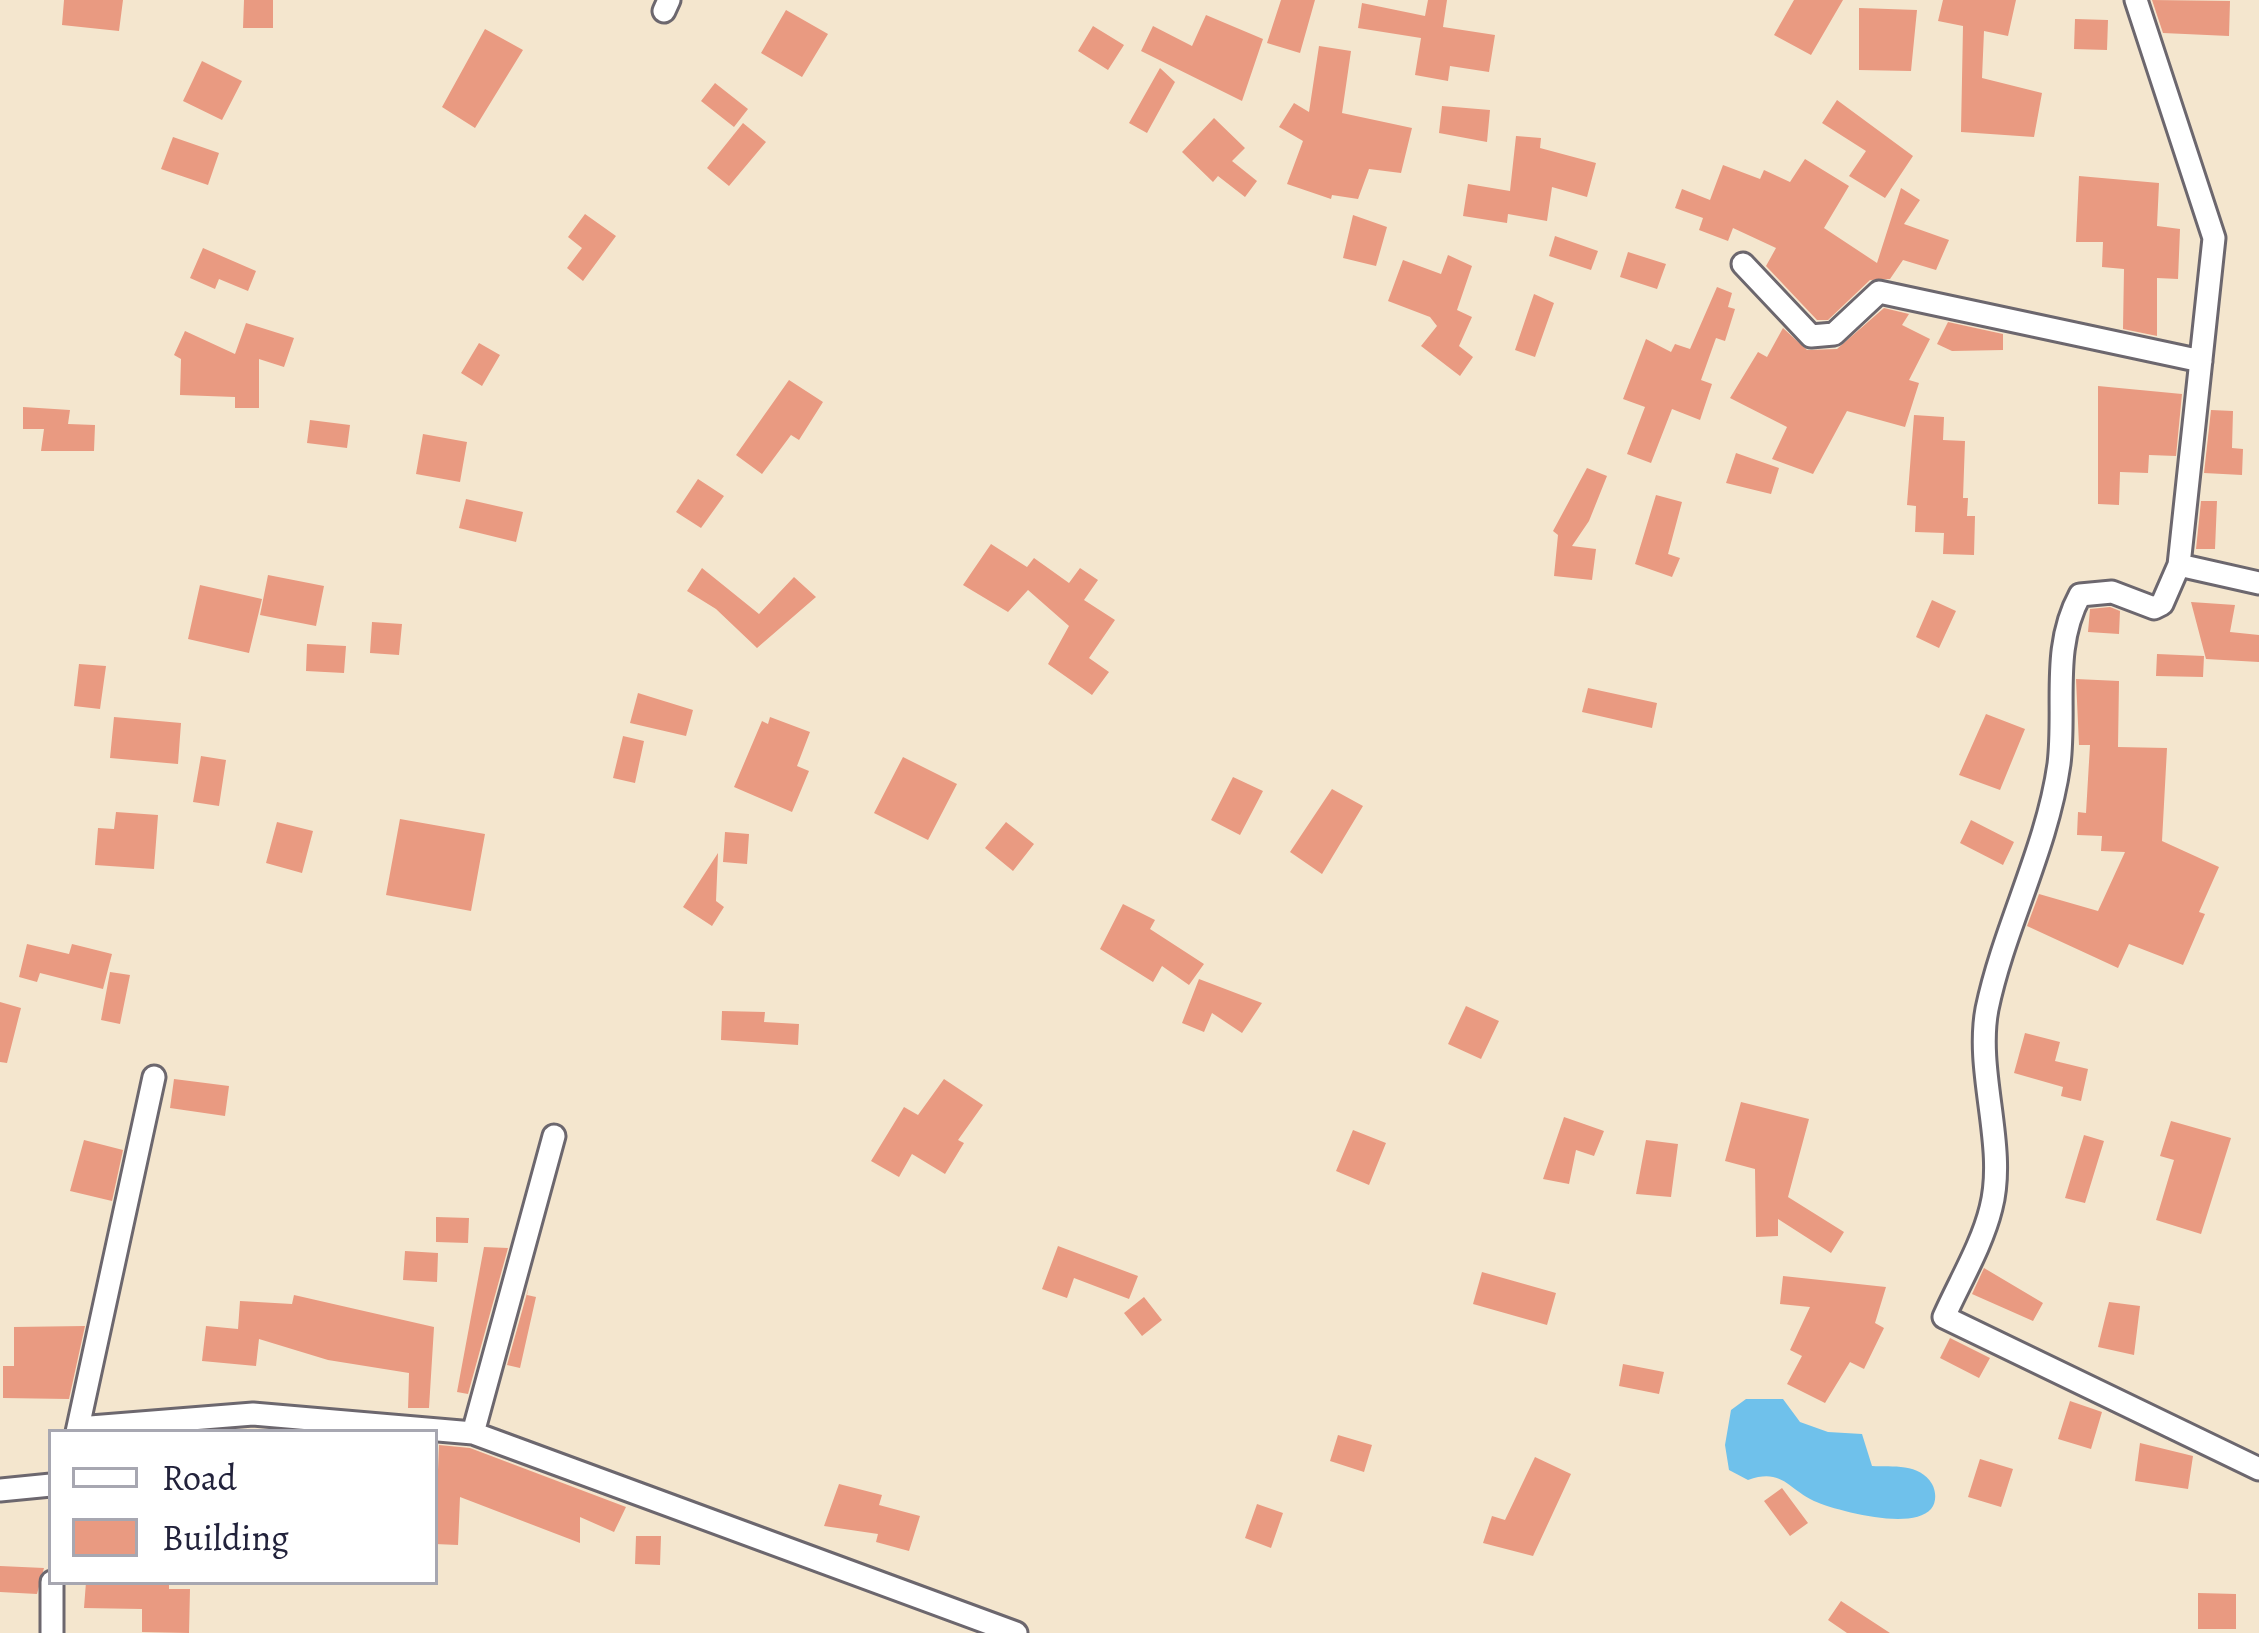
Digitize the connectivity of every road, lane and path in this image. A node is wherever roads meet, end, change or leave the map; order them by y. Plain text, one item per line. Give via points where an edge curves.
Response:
1 (2135, 0) edge
2 (1742, 264) dead end
3 (2201, 362) junction
4 (2179, 565) junction
5 (2259, 583) edge
6 (154, 1077) dead end
7 (554, 1136) dead end
8 (78, 1429) edge
9 (89, 1429) edge
10 (427, 1429) edge
11 (438, 1430) edge
12 (473, 1433) junction
13 (2259, 1469) edge
14 (48, 1485) edge
15 (0, 1490) edge
16 (52, 1585) edge
17 (52, 1633) edge
18 (1016, 1633) edge

1 - 3 street via 2214,238
2 - 3 street via 1811,336 1834,334 1880,292
3 - 4 street
4 - 5 street
4 - 13 street via 2154,608 2097,590 2080,595 2068,617 2059,765 1982,1042 1992,1207 1944,1317
6 - 8 street
7 - 12 street
9 - 10 street via 253,1414
11 - 12 street
12 - 18 street
14 - 15 street
16 - 17 street

